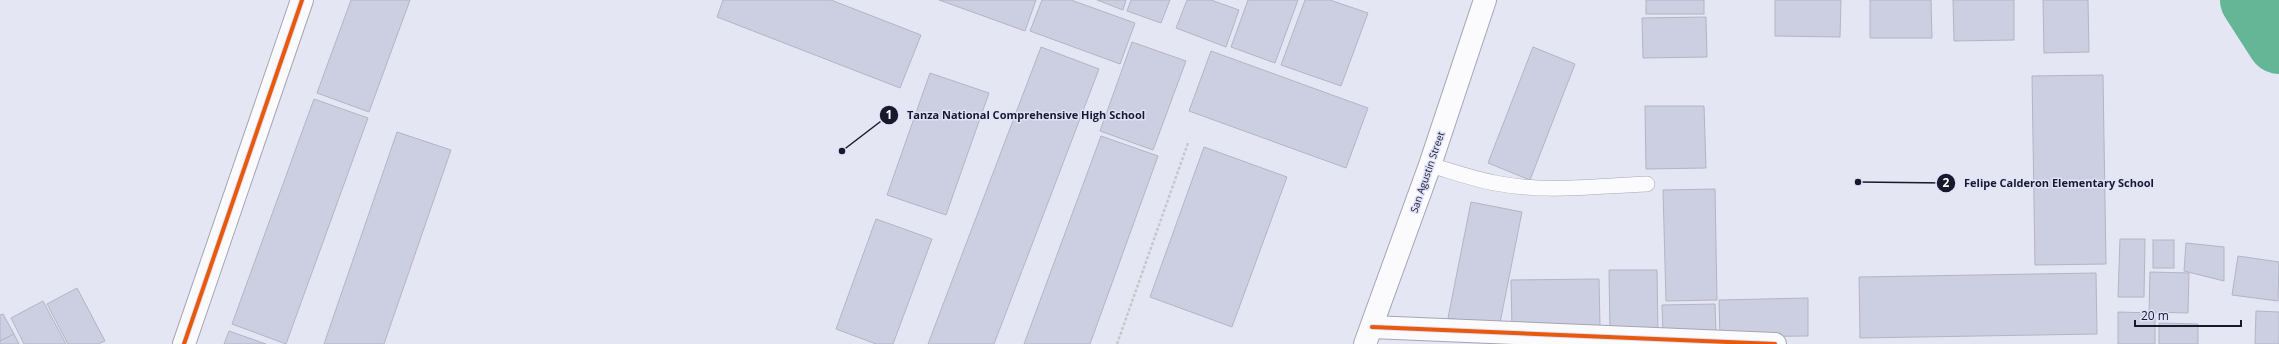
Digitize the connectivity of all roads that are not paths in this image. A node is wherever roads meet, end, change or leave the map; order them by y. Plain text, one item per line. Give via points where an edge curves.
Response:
1 (302, 0) edge
2 (1485, 0) edge
3 (1430, 165) junction
4 (1647, 184) dead end
5 (1369, 335) edge
6 (184, 344) edge
7 (1775, 344) edge

1 - 6 street
2 - 3 street, San Agustin Street
3 - 4 lane via 1494,183 1521,187
3 - 5 street, San Agustin Street
5 - 7 street

